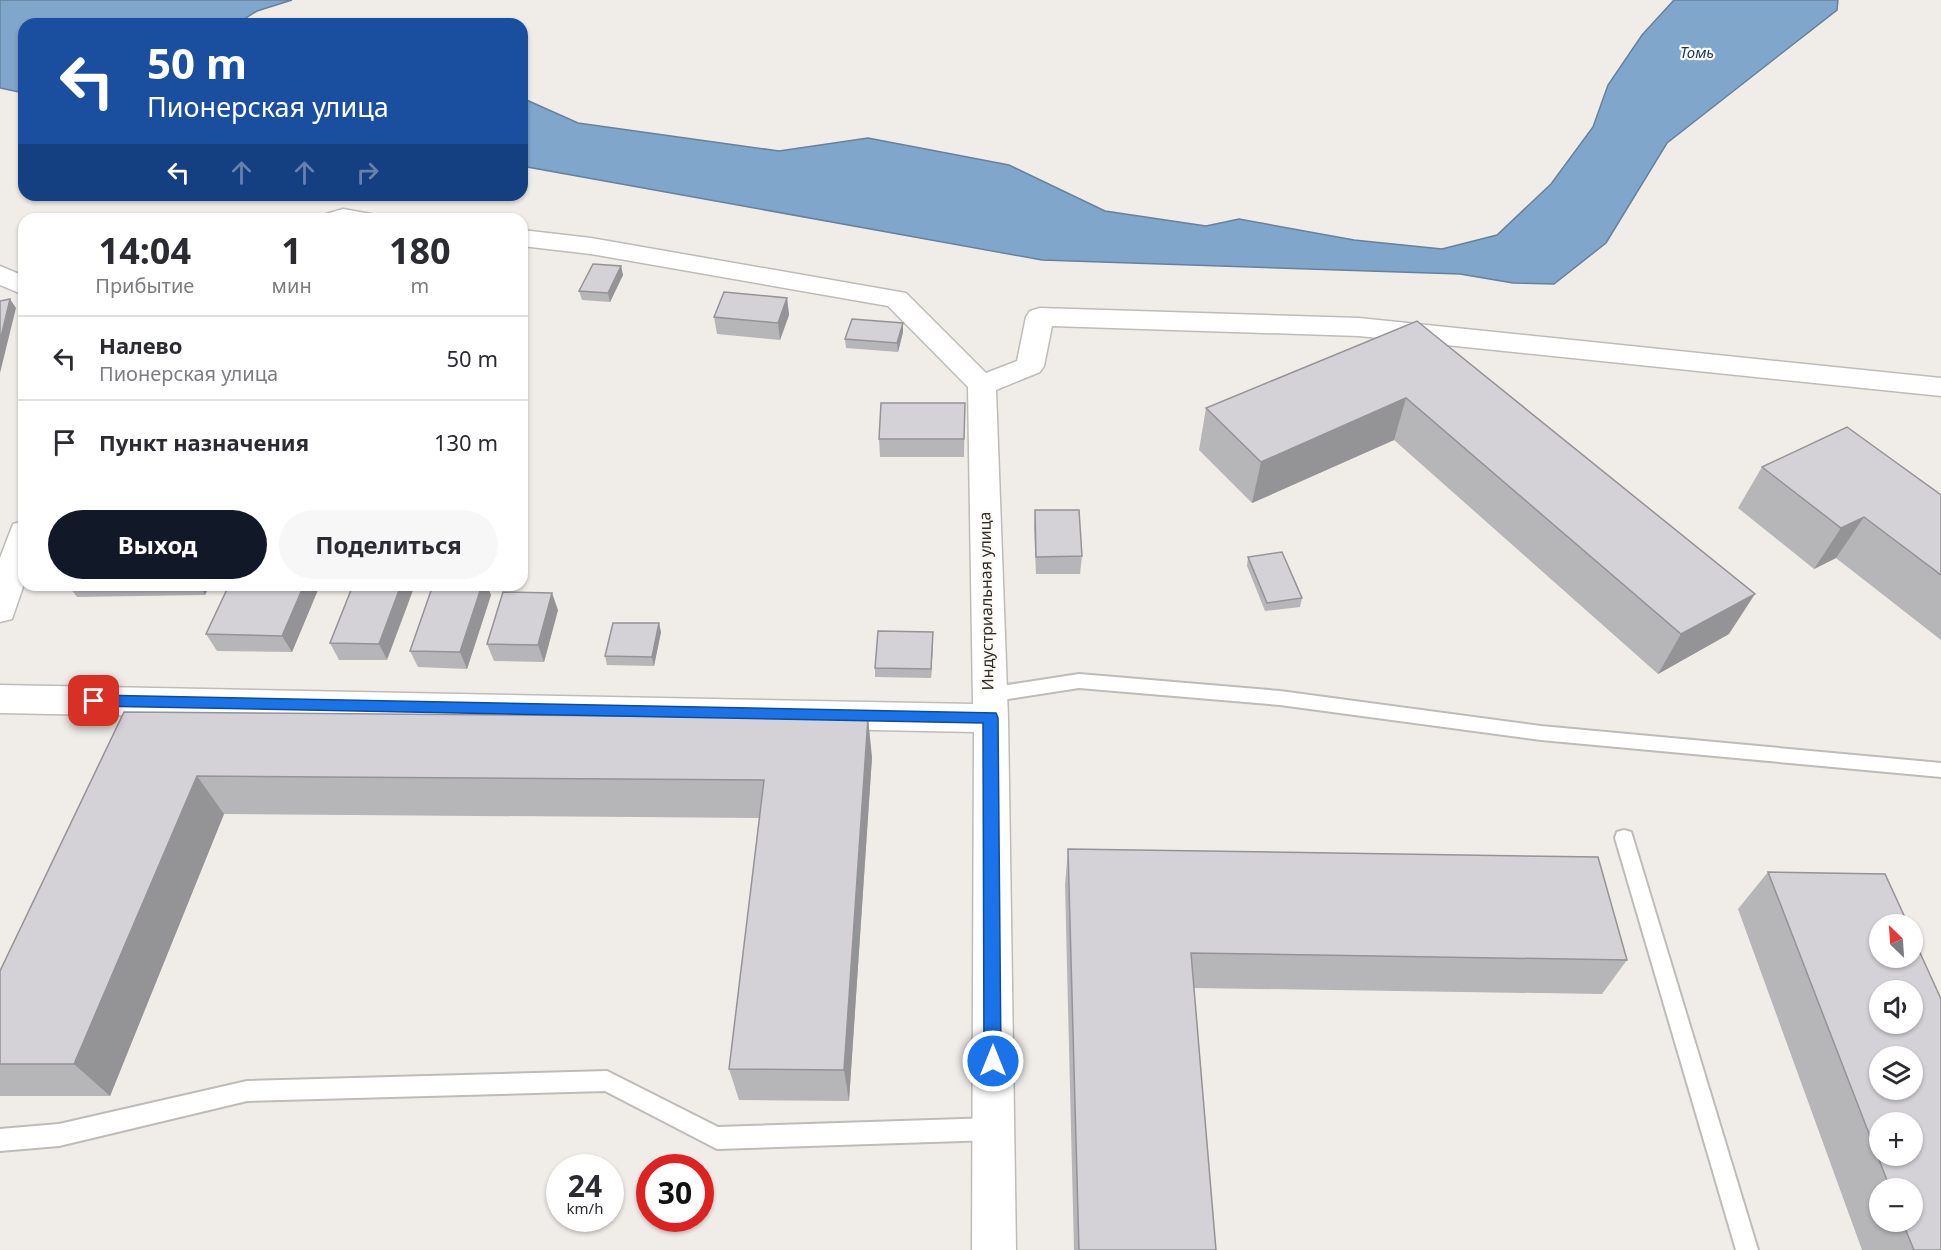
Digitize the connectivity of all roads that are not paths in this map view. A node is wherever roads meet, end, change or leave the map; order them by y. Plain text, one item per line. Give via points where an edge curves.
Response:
1 (528, 239) edge
2 (0, 274) edge
3 (18, 284) edge
4 (982, 384) junction
5 (1941, 387) edge
6 (18, 551) edge
7 (0, 609) edge
8 (0, 699) edge
9 (989, 707) junction
10 (1941, 770) edge
11 (1624, 838) dead end
12 (993, 1130) junction
13 (0, 1140) edge
14 (994, 1250) edge
15 (1747, 1250) edge

1 - 4 street via 897,299
2 - 3 street
4 - 5 street via 1030,366 1040,316 1359,327
4 - 9 street, Индустриальная улица
6 - 7 street
8 - 9 street
9 - 10 lane via 1079,681 1280,698 1541,733
9 - 12 street, Индустриальная улица
11 - 15 lane
12 - 13 lane via 717,1138 608,1081 247,1091 59,1136
12 - 14 street, Индустриальная улица

